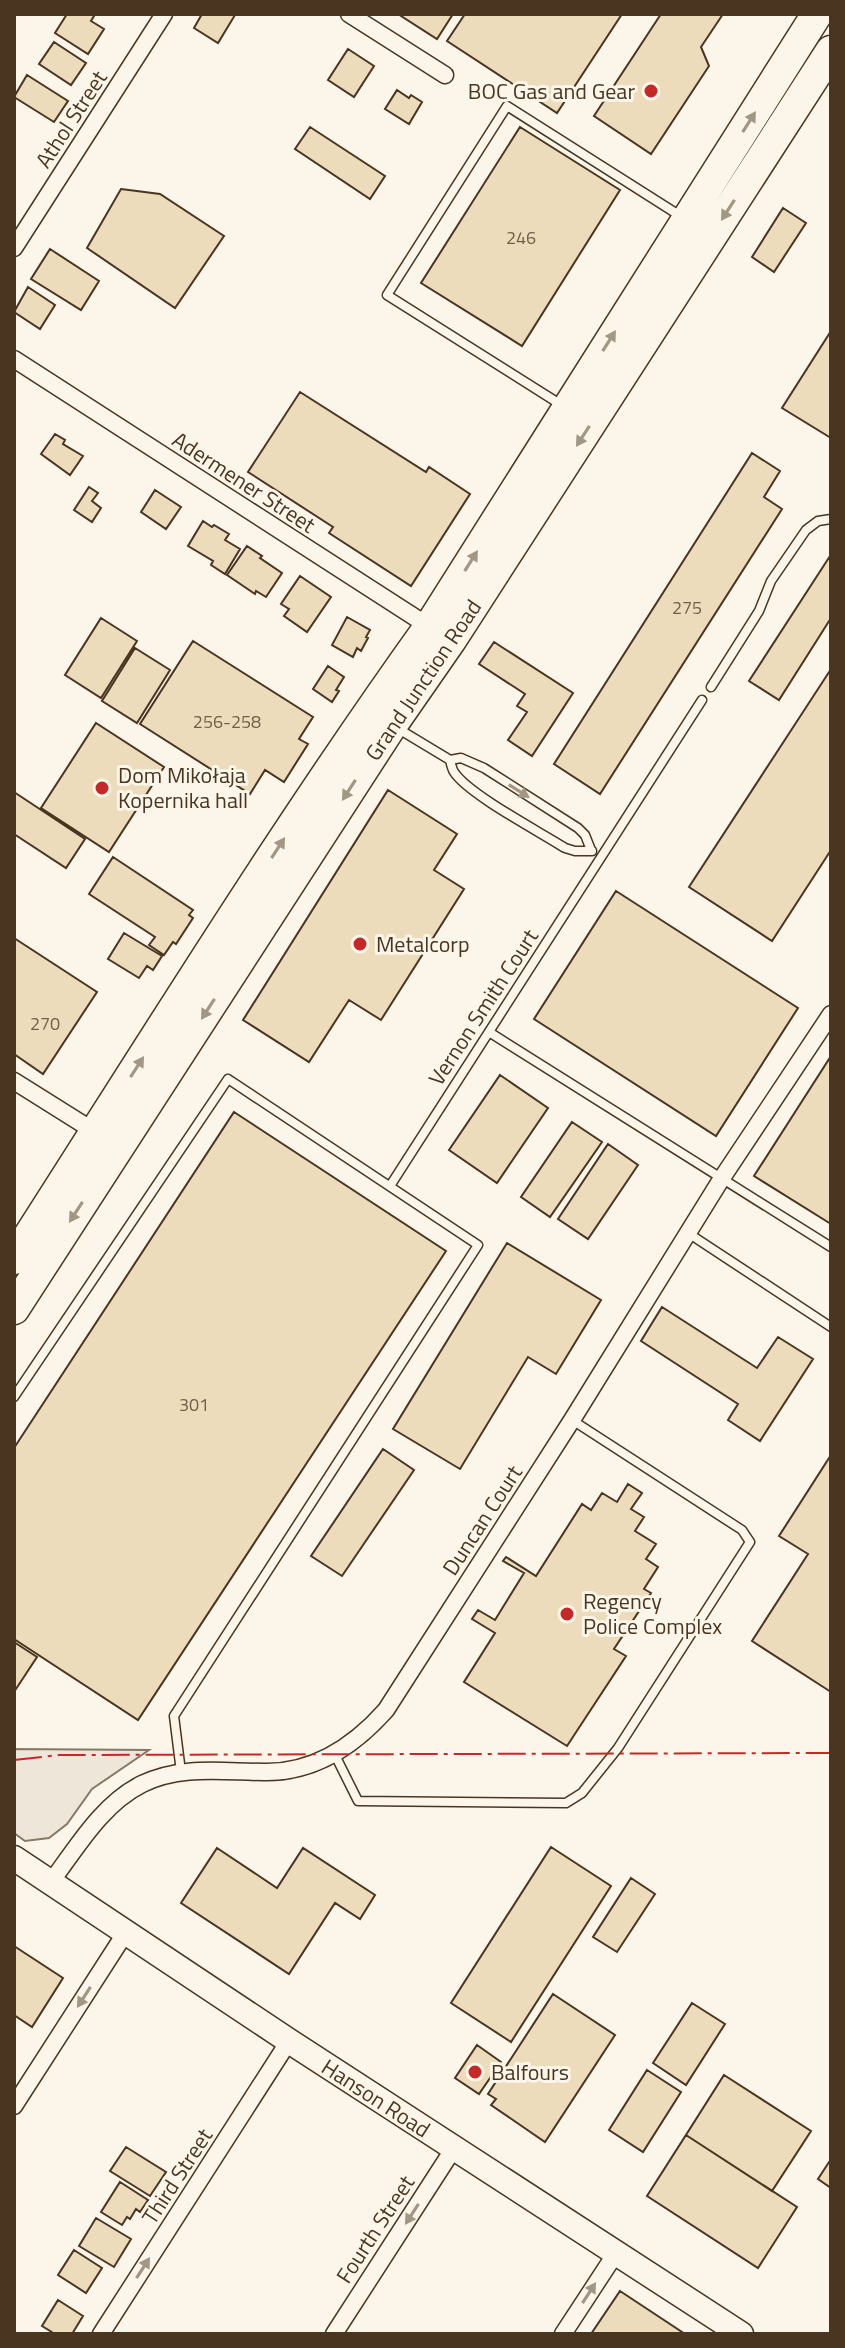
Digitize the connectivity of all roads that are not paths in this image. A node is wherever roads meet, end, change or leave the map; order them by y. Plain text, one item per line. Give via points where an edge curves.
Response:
1 (164, 14) edge
2 (349, 14) edge
3 (817, 14) edge
4 (831, 51) edge
5 (445, 75) dead end
6 (686, 219) junction
7 (14, 248) edge
8 (672, 269) junction
9 (14, 359) edge
10 (567, 408) junction
11 (831, 519) edge
12 (440, 634) junction
13 (711, 687) dead end
14 (702, 700) dead end
15 (380, 718) junction
16 (450, 760) junction
17 (591, 850) junction
18 (601, 856) junction
19 (831, 1014) edge
20 (489, 1032) junction
21 (14, 1081) edge
22 (107, 1140) junction
23 (722, 1178) junction
24 (390, 1186) junction
25 (688, 1233) junction
26 (831, 1247) edge
27 (14, 1259) edge
28 (14, 1309) edge
29 (831, 1327) edge
30 (14, 1397) edge
31 (572, 1420) junction
32 (335, 1755) junction
33 (181, 1772) junction
34 (14, 1858) edge
35 (51, 1882) junction
36 (126, 1932) junction
37 (289, 2041) junction
38 (14, 2106) edge
39 (454, 2148) junction
40 (616, 2253) junction
41 (101, 2334) edge
42 (334, 2334) edge
43 (563, 2334) edge
44 (741, 2334) edge

1 - 7 street, Athol Street
2 - 5 street
6 -> 3 highway, Grand Junction Road
4 -> 8 highway, Grand Junction Road
6 - 8 highway, Grand Junction Road
6 - 10 lane via 507,106 387,295
10 -> 8 highway, Grand Junction Road
8 -> 12 highway, Grand Junction Road
9 - 12 street, Adermener Street
12 -> 10 highway, Grand Junction Road
11 - 13 lane via 806,530
12 - 15 highway, Grand Junction Road
14 - 18 lane, Vernon Smith Court
15 - 16 lane
15 - 22 highway, Grand Junction Road
16 -> 17 lane via 461,758 484,768 578,828
16 - 17 lane via 461,779 498,807 565,848
17 - 18 lane
18 - 20 lane, Vernon Smith Court
19 - 23 street, Duncan Court
20 - 23 lane
20 - 24 lane, Vernon Smith Court
21 - 22 street
22 - 27 highway, Grand Junction Road
22 -> 28 highway, Grand Junction Road
23 - 25 street, Duncan Court
23 - 26 lane
24 - 30 lane via 228,1079
24 - 33 lane via 478,1245 174,1716
25 - 29 lane
25 - 31 street, Duncan Court
31 - 32 street, Duncan Court via 386,1710
31 - 32 lane via 742,1530 750,1542 618,1748 582,1793 566,1803 358,1801
32 - 33 street, Duncan Court via 287,1771
33 - 35 street, Duncan Court via 143,1784 114,1802
34 - 35 main road, Hanson Road
35 - 36 main road, Hanson Road
36 - 37 main road, Hanson Road
36 -> 38 street
37 - 39 main road, Hanson Road
41 -> 37 street, Third Street
39 - 40 main road, Hanson Road
39 -> 42 street, Fourth Street
43 -> 40 street
40 - 44 main road, Hanson Road

